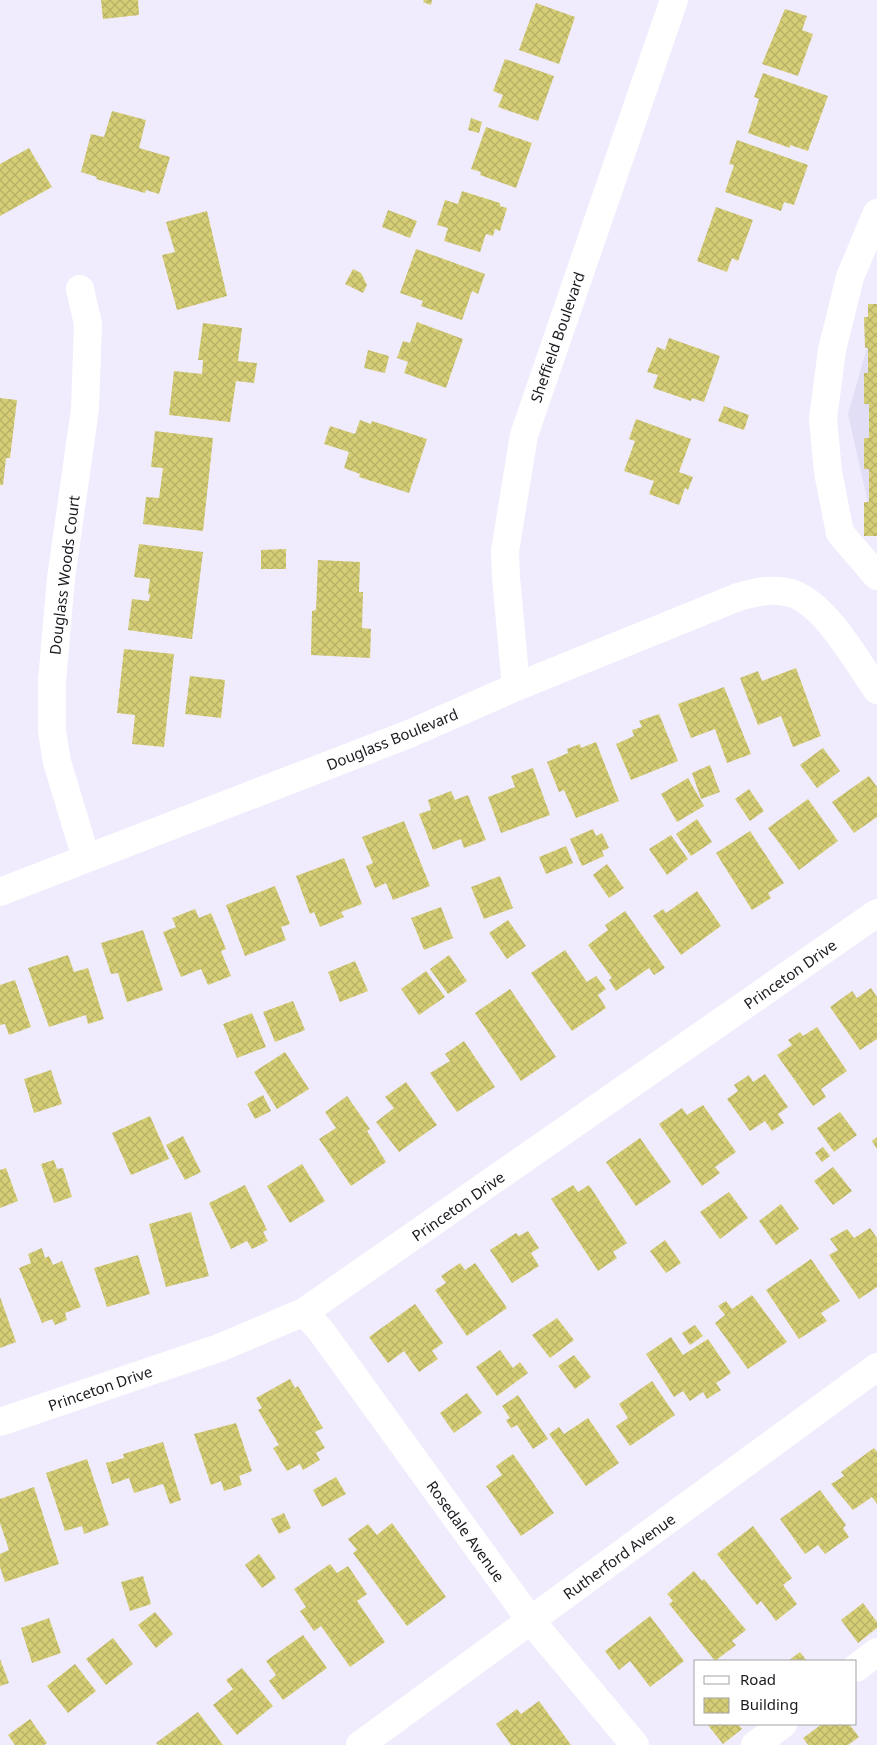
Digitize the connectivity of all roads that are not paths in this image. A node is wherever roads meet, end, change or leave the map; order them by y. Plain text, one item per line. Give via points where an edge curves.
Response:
1 (674, 0) edge
2 (877, 213) edge
3 (80, 289) dead end
4 (877, 576) edge
5 (516, 687) junction
6 (877, 690) edge
7 (86, 858) junction
8 (0, 892) edge
9 (877, 914) edge
10 (304, 1312) junction
11 (877, 1367) edge
12 (0, 1422) edge
13 (531, 1621) junction
14 (877, 1652) edge
15 (857, 1667) edge
16 (782, 1725) edge
17 (360, 1745) edge
18 (636, 1745) edge
19 (755, 1745) edge

1 - 5 street, Sheffield Boulevard via 524,435 506,551
2 - 4 street via 850,277 832,350 822,420 840,532
3 - 7 street, Douglass Woods Court via 88,324 85,409 61,578 52,681 52,731 57,762
5 - 6 street, Douglass Boulevard via 738,597 763,590 785,592 805,600 823,615
5 - 7 street, Douglass Boulevard via 409,734
7 - 8 street, Douglass Boulevard
9 - 10 street, Princeton Drive
10 - 12 street, Princeton Drive via 219,1348
10 - 13 street, Rosedale Avenue via 322,1331
11 - 13 street, Rutherford Avenue
13 - 17 street, Rutherford Avenue
13 - 18 street, Rosedale Avenue
14 - 15 street
16 - 19 street

